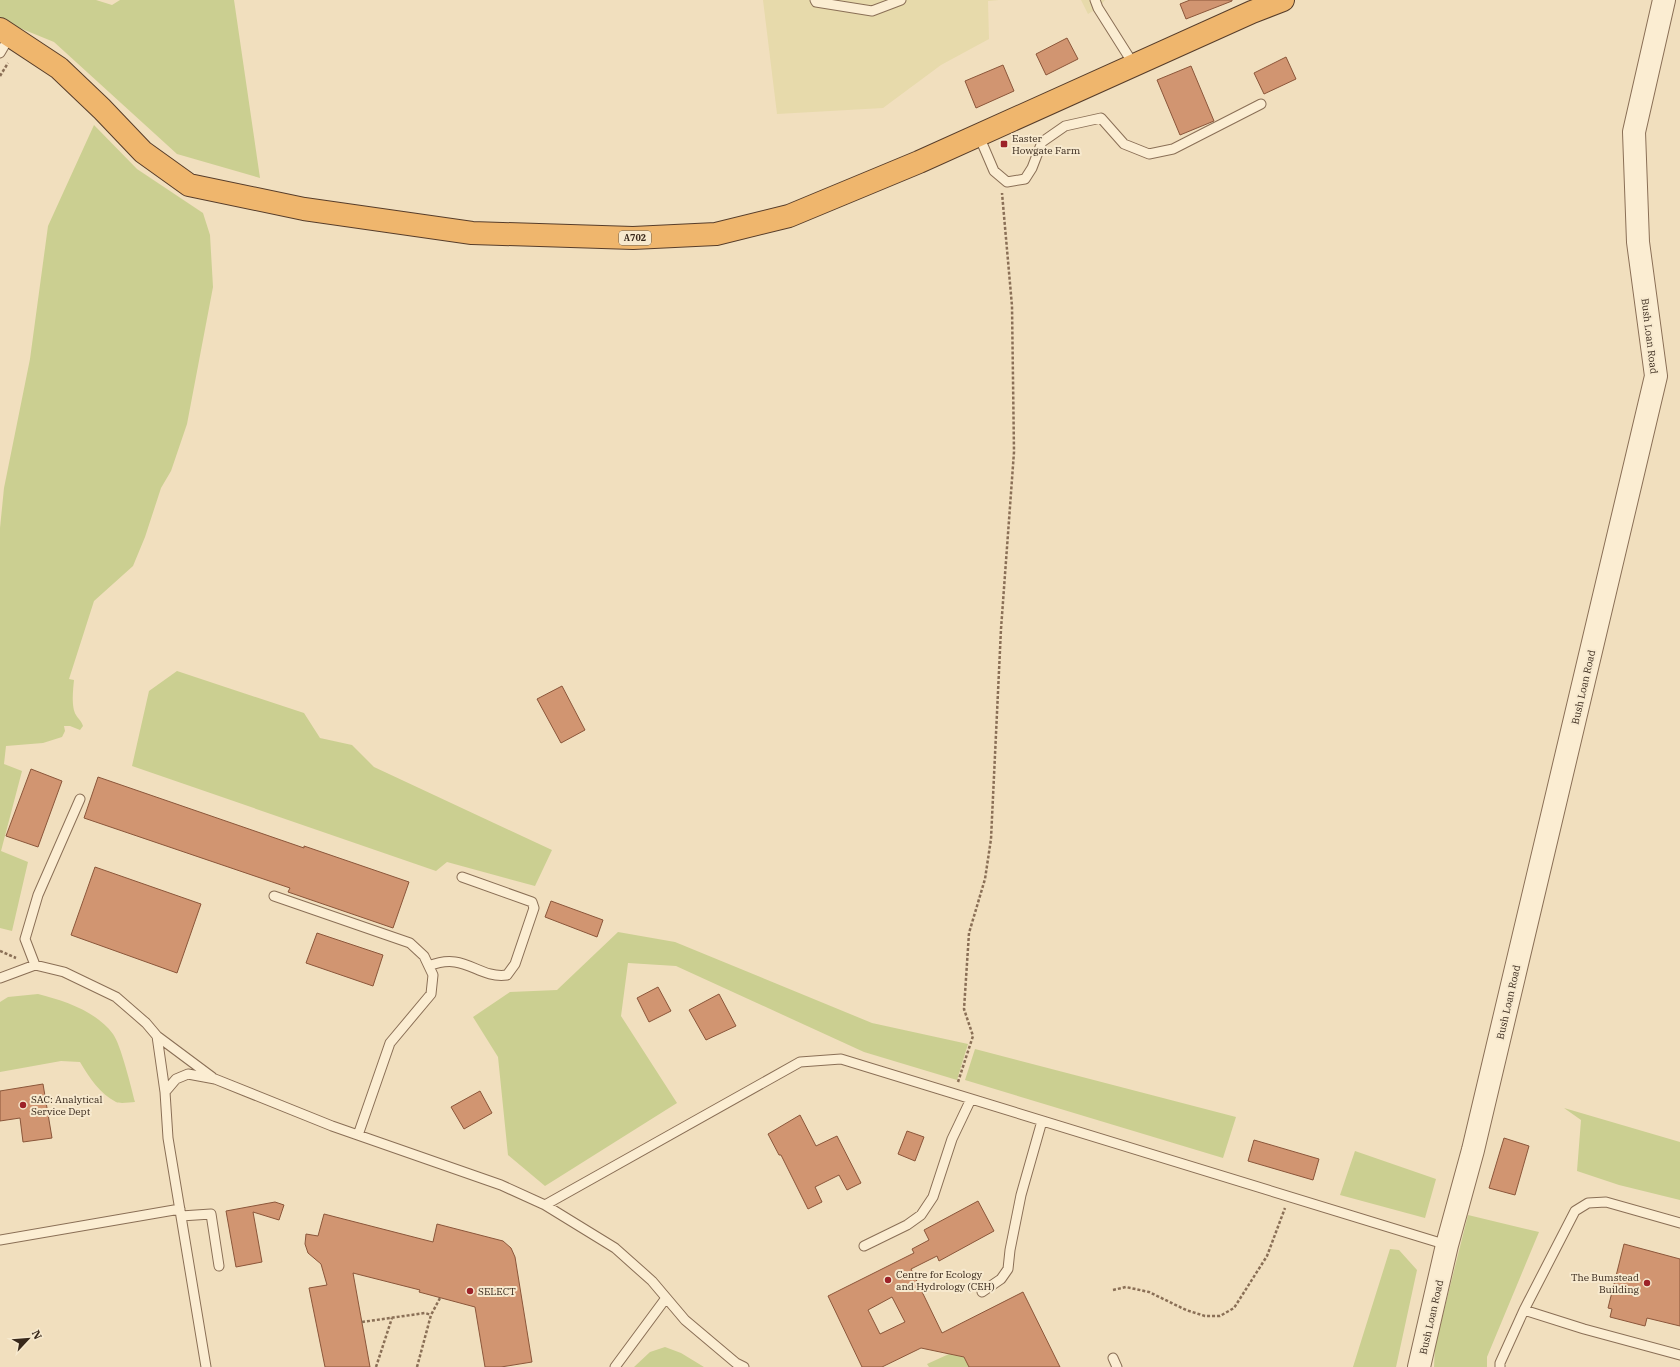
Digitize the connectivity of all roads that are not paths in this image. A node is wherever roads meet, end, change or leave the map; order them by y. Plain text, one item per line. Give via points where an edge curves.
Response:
1 (815, 0) edge
2 (901, 0) edge
3 (1095, 0) edge
4 (1283, 0) edge
5 (1664, 0) edge
6 (5, 32) edge
7 (0, 53) edge
8 (1134, 66) junction
9 (1261, 104) dead end
10 (979, 136) junction
11 (80, 799) dead end
12 (462, 877) dead end
13 (274, 896) dead end
14 (35, 965) junction
15 (429, 966) junction
16 (0, 978) edge
17 (157, 1036) junction
18 (215, 1078) junction
19 (165, 1092) junction
20 (971, 1099) junction
21 (1042, 1121) junction
22 (358, 1135) junction
23 (545, 1205) junction
24 (180, 1212) junction
25 (1680, 1223) edge
26 (0, 1240) edge
27 (1447, 1245) junction
28 (864, 1246) dead end
29 (219, 1266) dead end
30 (982, 1292) dead end
31 (666, 1298) junction
32 (1524, 1310) junction
33 (1680, 1355) edge
34 (1112, 1358) dead end
35 (206, 1367) edge
36 (615, 1367) edge
37 (744, 1367) edge
38 (1117, 1367) edge
39 (1419, 1367) edge
40 (1500, 1367) edge

1 - 2 lane via 872,11
3 - 8 lane
4 - 8 highway, A702
5 - 27 street, Bush Loan Road via 1634,132 1638,242 1656,376 1475,1143
6 - 7 lane
6 - 10 highway, A702 via 59,68 143,152 189,185 304,209 472,233 633,238 716,234 789,216
8 - 10 highway, A702
9 - 10 lane via 1172,149 1149,154 1124,144 1101,118 1065,126 1042,142 1026,179 1007,182 994,171
11 - 14 lane via 38,895 25,939
12 - 15 lane via 532,902 534,908 515,964 507,975 498,976 452,960 442,960
13 - 15 lane via 410,943 424,956
14 - 16 lane
14 - 17 lane via 64,972 116,997
15 - 22 lane via 433,975 431,994 390,1043
17 - 18 lane
17 - 19 lane
18 - 19 lane via 188,1074 176,1079
18 - 22 lane
19 - 24 lane via 168,1138
20 - 21 lane
20 - 23 lane via 841,1059 800,1062
20 - 28 lane via 952,1139 933,1197 921,1215 907,1225
21 - 27 lane
21 - 30 lane via 1021,1195 1008,1269 1001,1279
22 - 23 lane via 500,1185
23 - 31 lane via 615,1248 652,1281
24 - 26 lane
24 - 29 lane via 211,1214
24 - 35 lane
25 - 32 lane via 1606,1202 1588,1203 1575,1211
27 - 39 street, Bush Loan Road
31 - 36 lane
31 - 37 lane via 685,1320
32 - 33 lane
32 - 40 lane
34 - 38 lane

